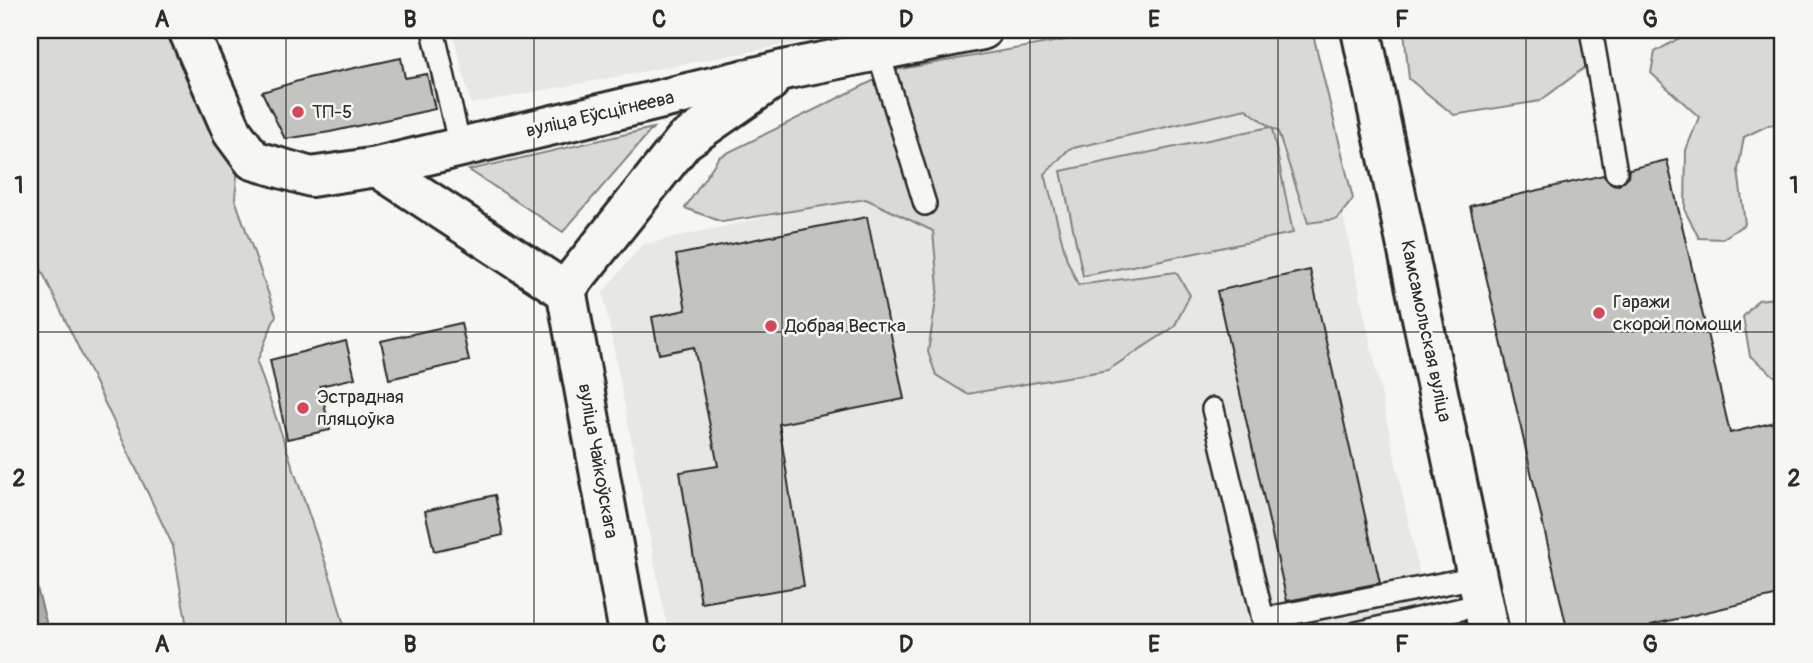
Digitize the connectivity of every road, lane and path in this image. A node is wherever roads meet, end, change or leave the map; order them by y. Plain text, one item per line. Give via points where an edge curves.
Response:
1 (188, 30) edge
2 (433, 30) edge
3 (982, 30) edge
4 (1361, 30) edge
5 (1591, 30) edge
6 (878, 51) junction
7 (788, 69) junction
8 (460, 148) junction
9 (377, 167) junction
10 (1616, 172) dead end
11 (925, 204) dead end
12 (566, 289) junction
13 (1213, 409) dead end
14 (1483, 605) edge
15 (629, 633) edge
16 (1357, 633) edge

1 - 9 street, вуліца Еўсцігнеева via 233,133 253,160 312,177
2 - 8 lane
3 - 6 street, вуліца Еўсцігнеева
4 - 14 street, Камсамольская вуліца
5 - 10 lane
6 - 7 street, вуліца Еўсцігнеева
6 - 11 lane
7 - 8 street, вуліца Еўсцігнеева
7 - 12 street via 684,141
8 - 9 street, вуліца Еўсцігнеева
9 - 12 street
12 - 15 street, вуліца Чайкоўскага
13 - 14 lane via 1263,619
14 - 16 lane

